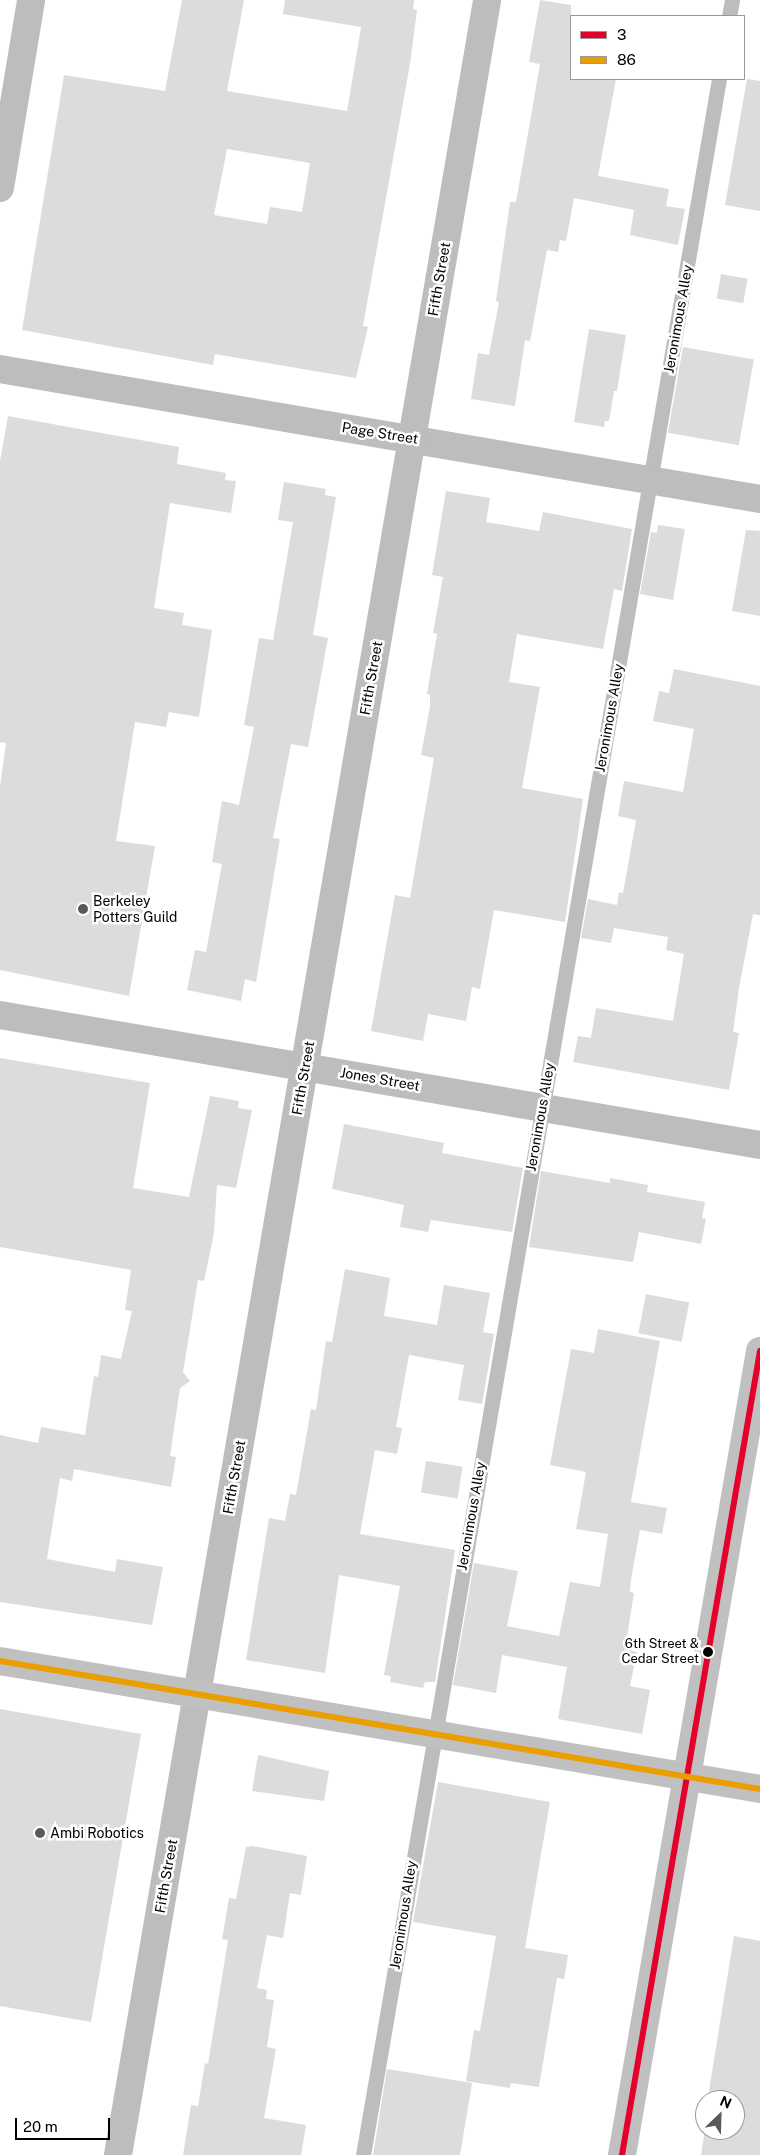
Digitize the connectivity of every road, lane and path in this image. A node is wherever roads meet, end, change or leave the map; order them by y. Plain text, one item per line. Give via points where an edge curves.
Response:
1 (31, 0) edge
2 (487, 0) edge
3 (732, 0) edge
4 (729, 15) edge
5 (719, 80) edge
6 (0, 188) edge
7 (0, 369) edge
8 (412, 438) junction
9 (650, 479) junction
10 (760, 498) edge
11 (0, 1015) edge
12 (305, 1065) junction
13 (542, 1108) junction
14 (760, 1145) edge
15 (760, 1351) edge
16 (0, 1661) edge
17 (196, 1695) junction
18 (433, 1736) junction
19 (686, 1777) junction
20 (760, 1789) edge
21 (118, 2155) edge
22 (363, 2155) edge
23 (622, 2155) edge

1 - 6 street
2 - 8 street, Fifth Street
3 - 4 lane
5 - 9 lane, Jeronimous Alley
7 - 8 street, Page Street
8 - 9 street, Page Street
8 - 12 street, Fifth Street
9 - 10 street, Page Street
9 - 13 lane, Jeronimous Alley
11 - 12 street, Jones Street
12 - 13 street, Jones Street
12 - 17 street, Fifth Street
13 - 14 street, Jones Street
13 - 18 lane, Jeronimous Alley
15 - 19 street
16 - 17 street
17 - 18 street
17 - 21 street, Fifth Street
18 - 19 street
18 - 22 lane, Jeronimous Alley
19 - 20 street
19 - 23 street

